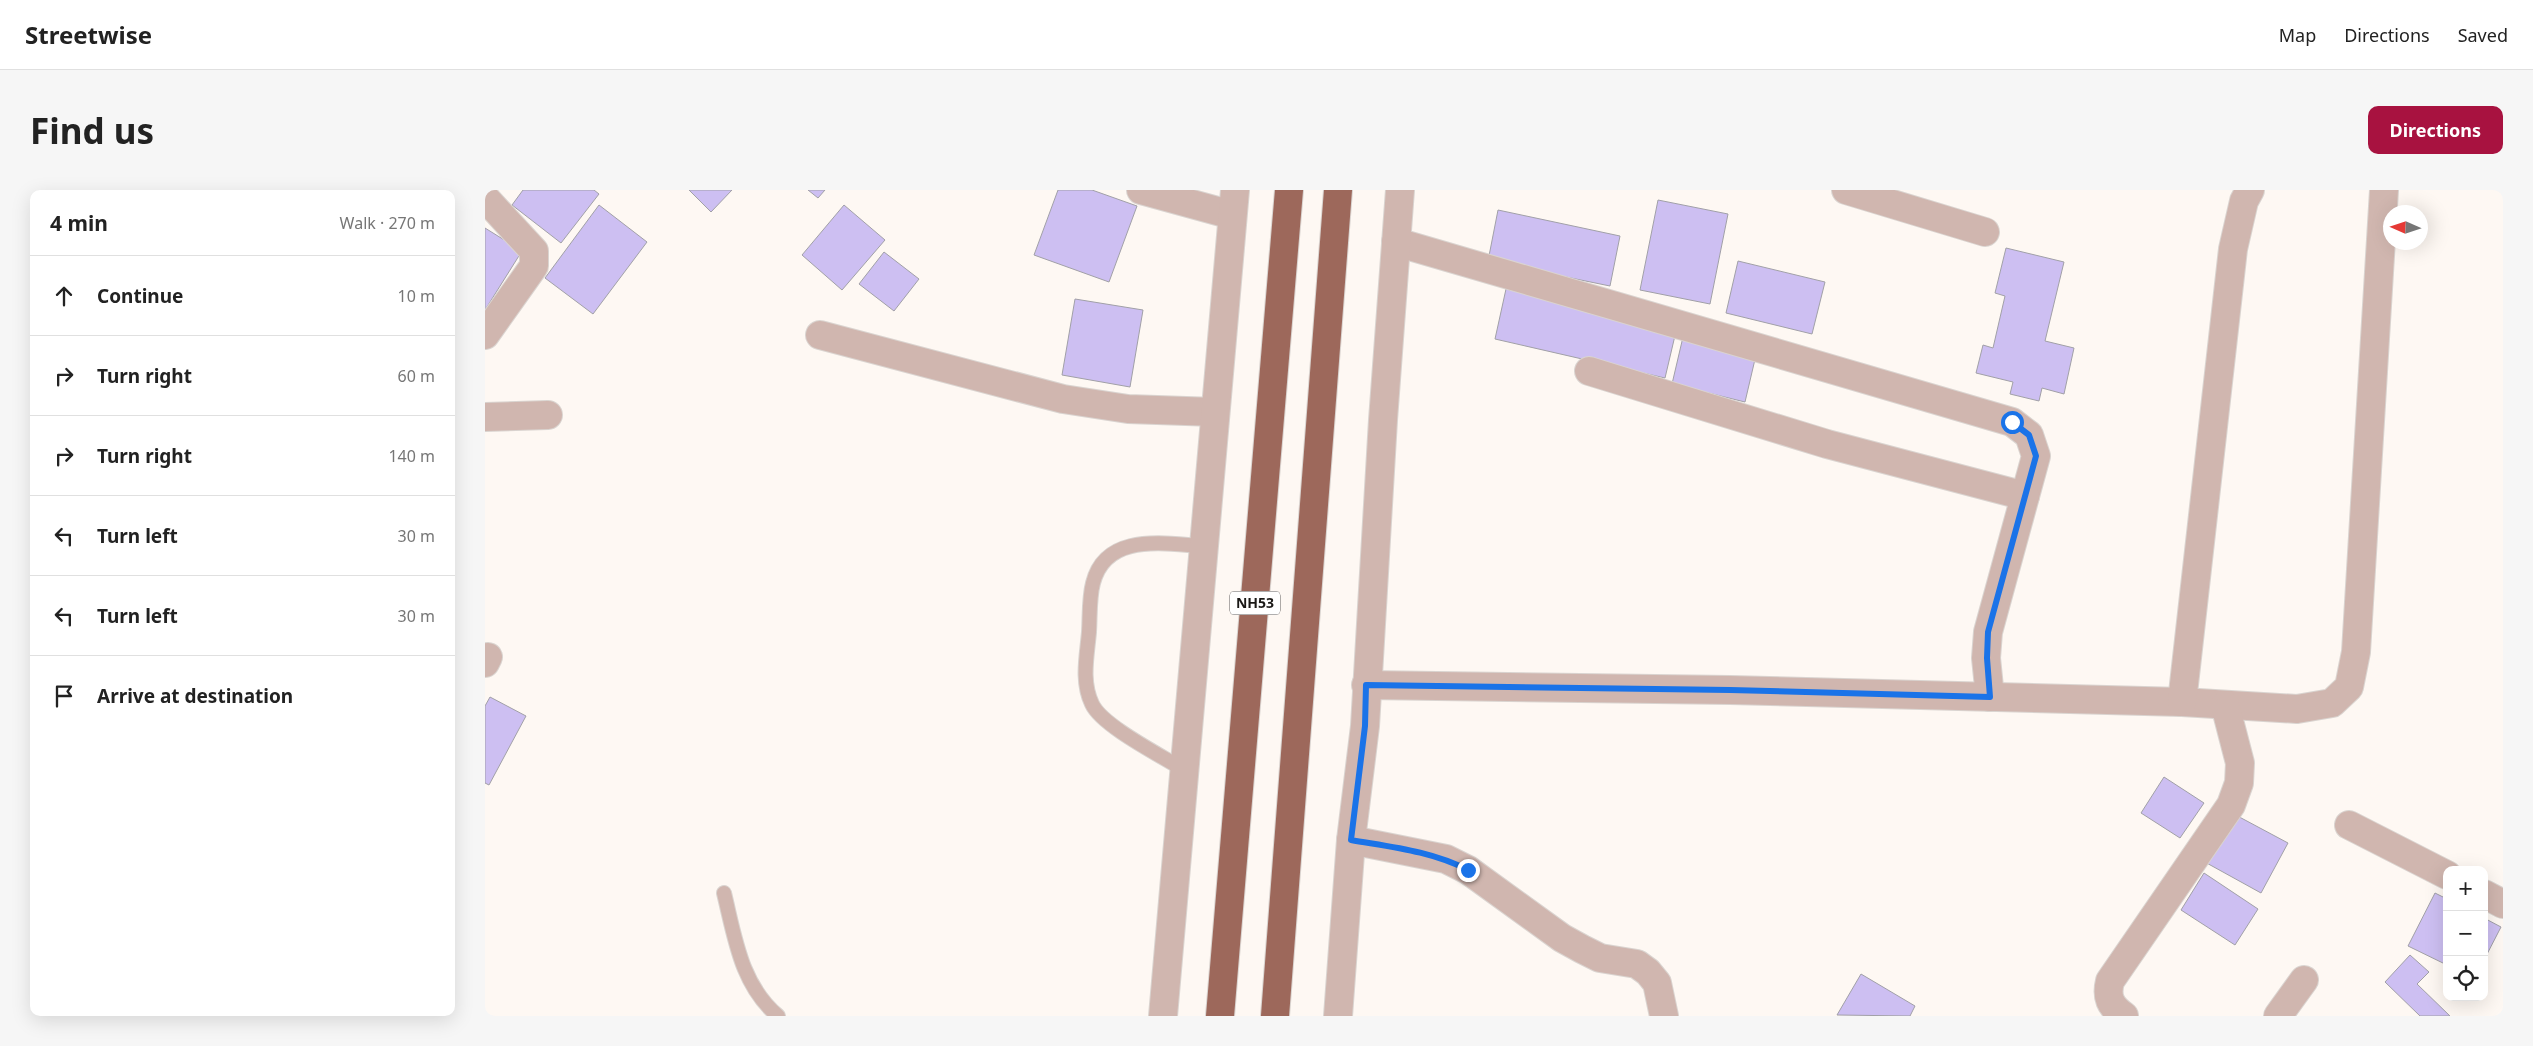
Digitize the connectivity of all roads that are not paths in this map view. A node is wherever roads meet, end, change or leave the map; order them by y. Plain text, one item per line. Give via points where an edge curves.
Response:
1 (1141, 190) edge
2 (1289, 190) edge
3 (1338, 190) edge
4 (1400, 190) edge
5 (1846, 190) edge
6 (2250, 190) edge
7 (2384, 190) edge
8 (485, 198) edge
9 (1233, 202) edge
10 (1985, 232) dead end
11 (1395, 242) junction
12 (485, 335) edge
13 (820, 335) dead end
14 (1589, 371) dead end
15 (1215, 412) junction
16 (548, 415) dead end
17 (485, 417) edge
18 (2025, 496) junction
19 (1204, 546) junction
20 (1366, 685) junction
21 (1990, 697) junction
22 (2182, 702) junction
23 (2225, 705) junction
24 (1184, 770) junction
25 (2349, 825) dead end
26 (1351, 840) junction
27 (2443, 873) edge
28 (724, 893) dead end
29 (2488, 896) edge
30 (2503, 904) edge
31 (2304, 980) dead end
32 (778, 1016) edge
33 (1163, 1016) edge
34 (1220, 1016) edge
35 (1275, 1016) edge
36 (1338, 1016) edge
37 (1664, 1016) edge
38 (2124, 1016) edge
39 (2279, 1016) edge

1 - 9 street
2 - 34 highway, NH53
3 - 35 highway
4 - 11 street
5 - 10 street
6 - 22 street via 2244,201 2233,249
7 - 23 street via 2356,652 2349,687 2332,703 2297,709
8 - 12 street via 535,251 534,266
9 - 15 street
11 - 18 street via 2012,422 2029,435 2036,456
11 - 20 street
13 - 15 street via 1063,399 1128,408
14 - 18 street via 1827,444
15 - 19 street
16 - 17 street
18 - 21 street via 1988,632
19 - 24 street
19 - 24 lane via 1148,543 1119,549 1103,559 1092,592 1085,678 1092,705 1110,724
20 - 21 street
20 - 26 street via 1365,726
21 - 22 street
22 - 23 street
23 - 38 street via 2240,762 2239,783 2231,804 2110,981 2107,994 2114,1009
24 - 33 street
25 - 27 street
26 - 36 street
26 - 37 street via 1446,859 1468,870 1582,949 1599,958 1637,964 1657,983
28 - 32 lane via 740,961 758,997
29 - 30 street
31 - 39 street

